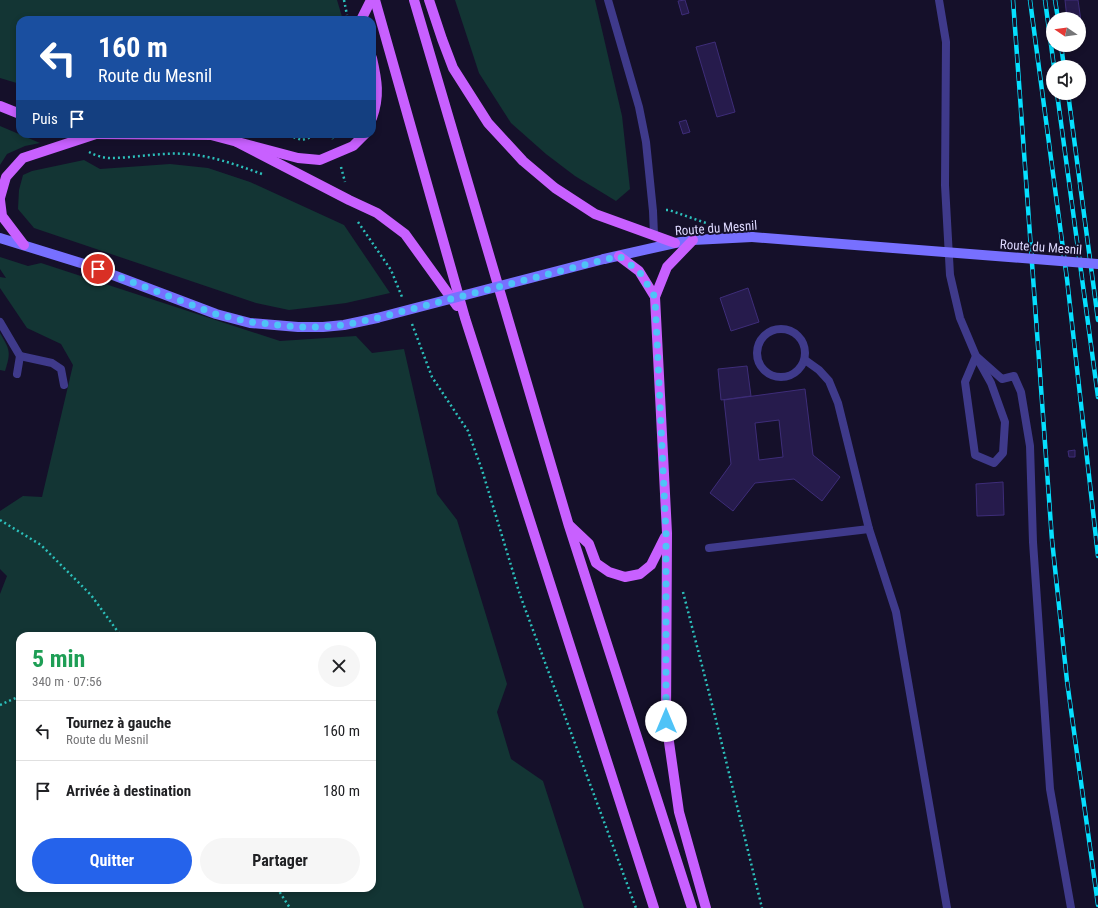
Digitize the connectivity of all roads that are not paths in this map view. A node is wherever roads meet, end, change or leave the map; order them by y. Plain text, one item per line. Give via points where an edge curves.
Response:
1 (371, 0) edge
2 (375, 0) edge
3 (414, 0) edge
4 (429, 0) edge
5 (608, 0) edge
6 (939, 0) edge
7 (363, 16) edge
8 (376, 74) edge
9 (376, 104) edge
10 (0, 106) edge
11 (16, 112) edge
12 (84, 138) edge
13 (222, 138) edge
14 (361, 138) edge
15 (237, 142) junction
16 (0, 200) edge
17 (654, 235) junction
18 (0, 238) edge
19 (693, 240) junction
20 (675, 243) junction
21 (24, 245) junction
22 (619, 256) junction
23 (1098, 264) edge
24 (655, 297) junction
25 (465, 318) junction
26 (0, 322) edge
27 (20, 356) junction
28 (976, 356) junction
29 (805, 360) junction
30 (17, 374) dead end
31 (64, 385) dead end
32 (569, 526) junction
33 (869, 529) junction
34 (666, 533) junction
35 (709, 548) dead end
36 (654, 908) edge
37 (692, 908) edge
38 (706, 908) edge
39 (947, 908) edge
40 (1071, 908) edge

1 - 7 main road
2 - 25 main road
3 - 32 main road
4 - 17 main road via 453,68 488,123 523,161 555,188 595,214
5 - 17 lane via 639,107 646,142
6 - 28 lane via 946,42 945,185 950,275 960,318
8 - 9 main road
10 - 11 main road
12 - 16 main road via 23,158 6,177
13 - 15 main road
14 - 15 main road via 353,146 320,160 298,158
15 - 25 main road via 377,213 405,234
16 - 21 main road via 2,216
17 - 20 main road
18 - 21 street, Route du Mesnil
19 - 20 street, Route du Mesnil
19 - 23 street, Route du Mesnil, bridge via 752,237
19 - 24 main road via 668,267
20 - 22 street, Route du Mesnil
21 - 22 street, Route du Mesnil, bridge via 84,264 216,314 250,322 298,327 344,325 377,318
22 - 24 main road via 639,271
24 - 34 main road
25 - 36 main road
26 - 27 lane
27 - 30 lane
27 - 31 lane via 52,363 61,369
28 - 28 lane via 965,382 975,455 994,463 1003,453 1005,422 991,383
28 - 40 lane via 1002,379 1014,376 1021,392 1030,446 1033,542 1050,789
29 - 29 lane via 806,352 800,336 789,330 777,329 769,332 758,344 758,360 773,376 789,376 796,373
29 - 33 lane via 829,381 838,403
32 - 34 main road via 589,544 596,563 608,572 625,577 640,574 651,565
32 - 37 main road
33 - 35 lane
33 - 39 lane via 896,612
34 - 38 main road via 666,721 679,812

